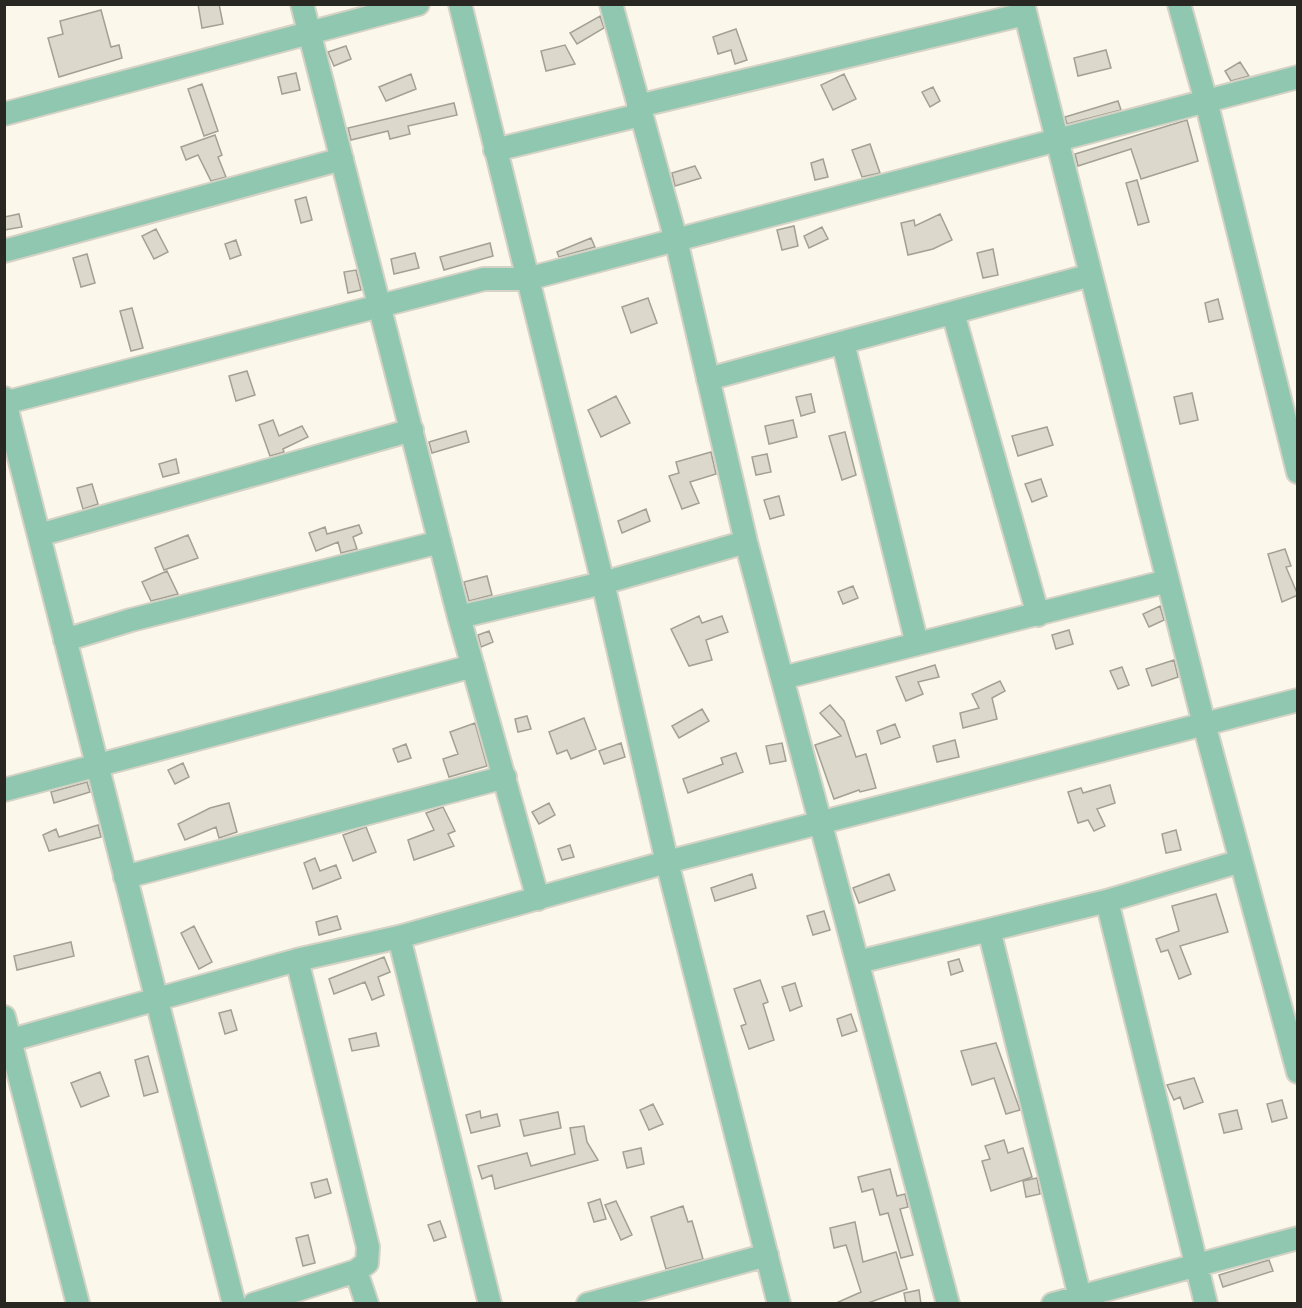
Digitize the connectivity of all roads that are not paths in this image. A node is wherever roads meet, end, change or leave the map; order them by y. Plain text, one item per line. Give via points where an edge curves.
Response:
1 (302, 4) edge
2 (418, 4) edge
3 (460, 4) edge
4 (611, 4) edge
5 (1179, 4) edge
6 (1024, 9) edge
7 (310, 33) junction
8 (1298, 78) edge
9 (1206, 101) junction
10 (639, 110) junction
11 (4, 114) edge
12 (1058, 140) junction
13 (495, 150) junction
14 (342, 159) junction
15 (676, 240) junction
16 (4, 251) edge
17 (1091, 275) junction
18 (527, 279) junction
19 (377, 306) junction
20 (953, 313) junction
21 (843, 342) junction
22 (708, 379) junction
23 (5, 401) edge
24 (412, 430) junction
25 (1298, 472) edge
26 (39, 535) junction
27 (440, 542) junction
28 (746, 542) junction
29 (1168, 581) junction
30 (603, 583) junction
31 (1038, 615) junction
32 (459, 616) junction
33 (65, 640) junction
34 (916, 645) junction
35 (473, 666) junction
36 (782, 678) junction
37 (1298, 700) edge
38 (1204, 724) junction
39 (97, 767) junction
40 (505, 777) junction
41 (4, 790) edge
42 (821, 824) junction
43 (1240, 861) junction
44 (667, 862) junction
45 (125, 877) junction
46 (538, 899) junction
47 (1107, 901) junction
48 (989, 930) junction
49 (399, 936) junction
50 (297, 960) junction
51 (858, 962) junction
52 (156, 1001) junction
53 (4, 1017) edge
54 (8, 1041) edge
55 (1298, 1072) edge
56 (1298, 1238) edge
57 (766, 1255) junction
58 (1197, 1267) junction
59 (356, 1271) junction
60 (1080, 1297) junction
61 (78, 1304) edge
62 (234, 1304) edge
63 (254, 1304) edge
64 (367, 1304) edge
65 (490, 1304) edge
66 (588, 1304) edge
67 (779, 1304) edge
68 (948, 1304) edge
69 (1053, 1304) edge
70 (1206, 1304) edge

1 - 7 street
2 - 7 street
3 - 13 street
4 - 10 street
5 - 9 street
6 - 10 street
6 - 12 street
7 - 11 street
7 - 14 street
8 - 9 street
9 - 12 street
9 - 25 street
10 - 13 street
10 - 15 street
12 - 15 street
12 - 17 street
13 - 18 street
14 - 16 street
14 - 19 street
15 - 18 street
15 - 22 street
17 - 20 street
17 - 29 street
18 - 19 street via 484,279
18 - 30 street
19 - 23 street
19 - 24 street
20 - 21 street
20 - 31 street
21 - 22 street
21 - 34 street
22 - 28 street
23 - 26 street
24 - 26 street
24 - 27 street
26 - 33 street
27 - 32 street
27 - 33 street
28 - 30 street
28 - 36 street
29 - 31 street
29 - 38 street
30 - 32 street
30 - 44 street
31 - 34 street
32 - 35 street
33 - 39 street
34 - 36 street
35 - 39 street
35 - 40 street
36 - 42 street
37 - 38 street
38 - 42 street
38 - 43 street
39 - 41 street
39 - 45 street
40 - 45 street
40 - 46 street
42 - 44 street
42 - 51 street
43 - 47 street
43 - 55 street
44 - 46 street
44 - 57 street
45 - 52 street
46 - 49 street
47 - 48 street
47 - 58 street
48 - 51 street
48 - 60 street
49 - 50 street
49 - 65 street
50 - 52 street
50 - 59 street via 368,1247 367,1263
51 - 68 street
52 - 54 street
52 - 62 street
53 - 54 street
54 - 61 street
56 - 58 street
57 - 66 street
57 - 67 street
58 - 60 street
58 - 70 street
59 - 63 street
59 - 64 street
60 - 69 street

